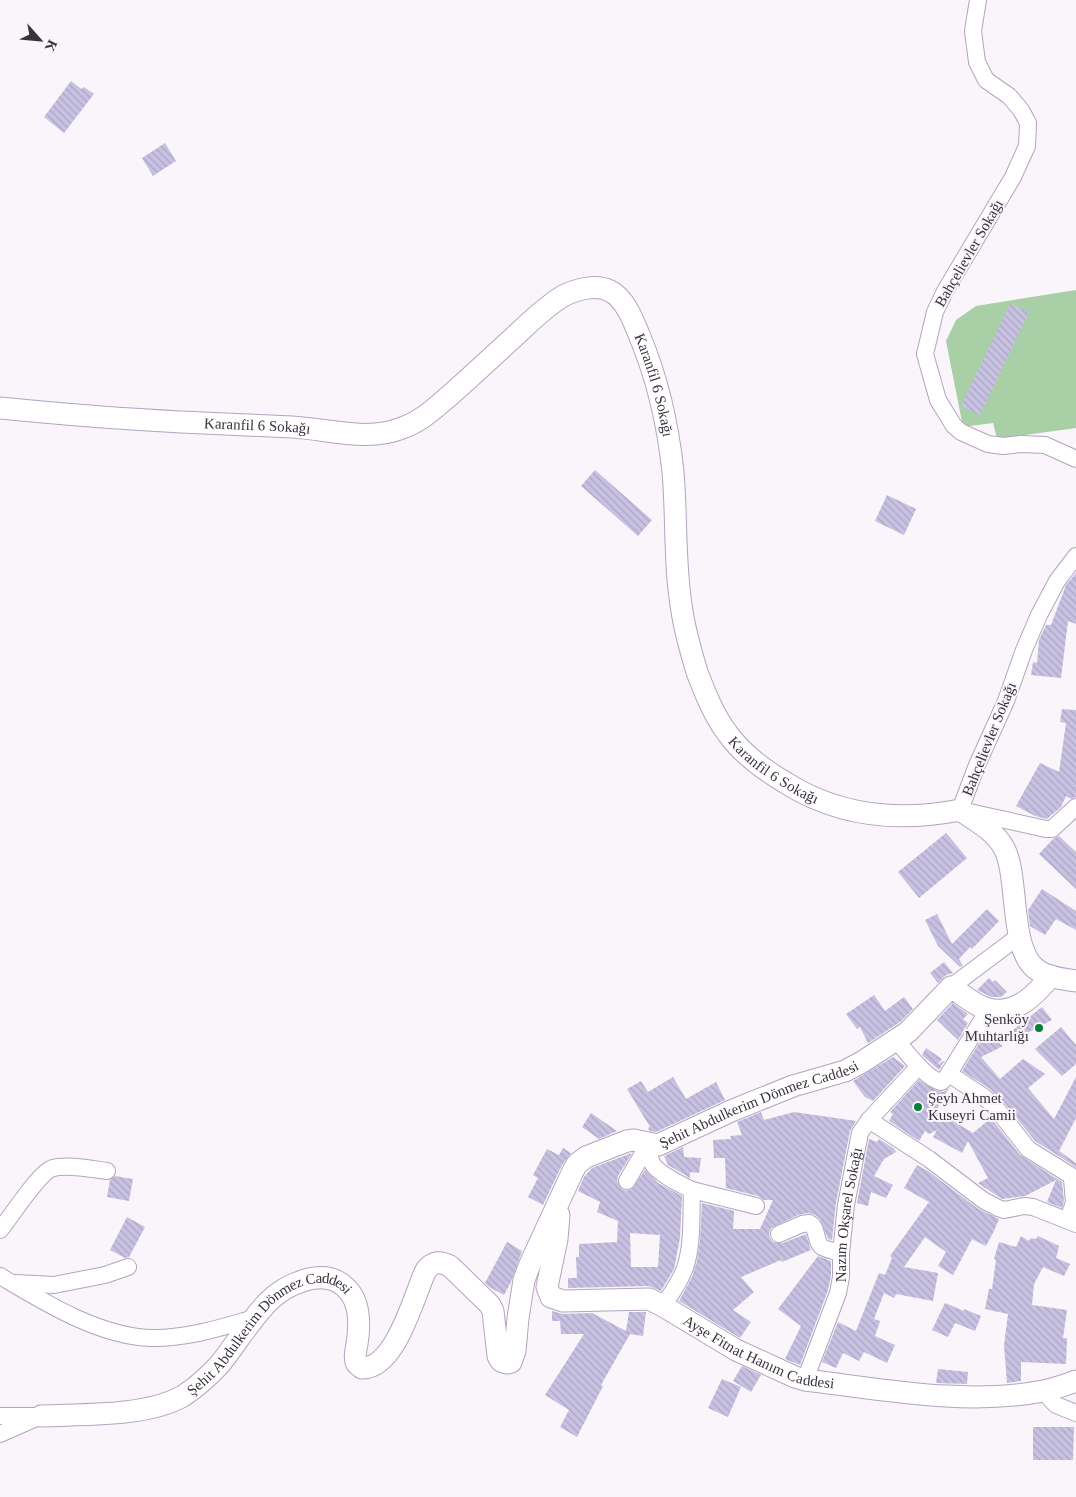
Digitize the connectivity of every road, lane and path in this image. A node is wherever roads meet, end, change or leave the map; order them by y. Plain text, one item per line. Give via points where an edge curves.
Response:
1 (978, 0) edge
2 (0, 408) edge
3 (1076, 459) edge
4 (1076, 556) edge
5 (1076, 807) edge
6 (960, 810) junction
7 (1019, 936) junction
8 (1051, 976) junction
9 (1076, 981) edge
10 (950, 987) junction
11 (989, 1009) junction
12 (896, 1040) junction
13 (919, 1066) junction
14 (949, 1074) junction
15 (869, 1120) junction
16 (649, 1143) junction
17 (107, 1171) dead end
18 (627, 1181) dead end
19 (692, 1190) junction
20 (562, 1195) junction
21 (756, 1206) dead end
22 (1072, 1222) edge
23 (0, 1230) edge
24 (779, 1234) dead end
25 (841, 1253) junction
26 (128, 1267) dead end
27 (6, 1279) edge
28 (663, 1306) junction
29 (255, 1318) junction
30 (805, 1380) junction
31 (1076, 1381) edge
32 (1043, 1391) junction
33 (1076, 1413) edge
34 (0, 1416) edge
35 (41, 1416) junction
36 (0, 1434) edge

1 - 3 street, Bahçelievler Sokağı via 973,31 976,62 986,80 1009,96 1021,110 1028,123 1027,146 1013,178 938,305 925,354 938,400 961,432 988,444 1045,445
2 - 6 street, Karanfil 6 Sokağı via 386,434 423,418 540,313 564,296 581,289 611,291 622,301 637,330 660,395 672,471 682,610 690,651 715,715 727,733 766,771 818,800 845,809 895,817 937,815
4 - 6 street, Bahçelievler Sokağı via 1057,581 1039,615
5 - 6 street, Bahçelievler Sokağı via 1052,829
6 - 7 street via 987,828 1005,850
7 - 8 street via 1031,965
7 - 10 street
8 - 9 street
8 - 11 street via 1028,1001 1008,1009
10 - 11 street
10 - 12 street, Şehit Abdulkerim Dönmez Caddesi via 918,1022
11 - 14 street
12 - 13 street
12 - 16 street, Şehit Abdulkerim Dönmez Caddesi via 845,1071 731,1111 664,1143
13 - 14 street via 938,1081 944,1081
13 - 15 street, Nazım Okşarel Sokağı
14 - 22 street via 992,1104 1028,1149 1070,1176 1074,1202
15 - 22 street via 998,1208 1033,1207
15 - 25 street, Nazım Okşarel Sokağı via 860,1133
16 - 18 street
16 - 19 street via 651,1162 656,1168
16 - 20 street, Şehit Abdulkerim Dönmez Caddesi via 628,1141 586,1157 577,1164
17 - 23 street via 53,1168 36,1183
19 - 21 street
19 - 28 street via 685,1268
20 - 28 street, Ayşe Fitnat Hanım Caddesi via 548,1287 551,1297 563,1301 649,1299
20 - 29 street, Şehit Abdulkerim Dönmez Caddesi via 524,1280 511,1362 501,1361 498,1356 490,1305 443,1262 437,1262 426,1270 396,1342 381,1360 369,1368 362,1368 356,1362 359,1325 352,1293 333,1280 302,1281 267,1303
24 - 25 street via 809,1223 814,1226 823,1248
25 - 30 street, Nazım Okşarel Sokağı via 838,1293
26 - 27 street via 54,1285
27 - 29 street via 76,1317 129,1336 177,1336
28 - 30 street, Ayşe Fitnat Hanım Caddesi via 736,1350
29 - 35 street, Şehit Abdulkerim Dönmez Caddesi via 219,1364 200,1384 181,1397 149,1408
30 - 32 street, Ayşe Fitnat Hanım Caddesi via 957,1397
31 - 32 street, Ayşe Fitnat Hanım Caddesi
32 - 33 street via 1056,1405
34 - 35 street
35 - 36 street

